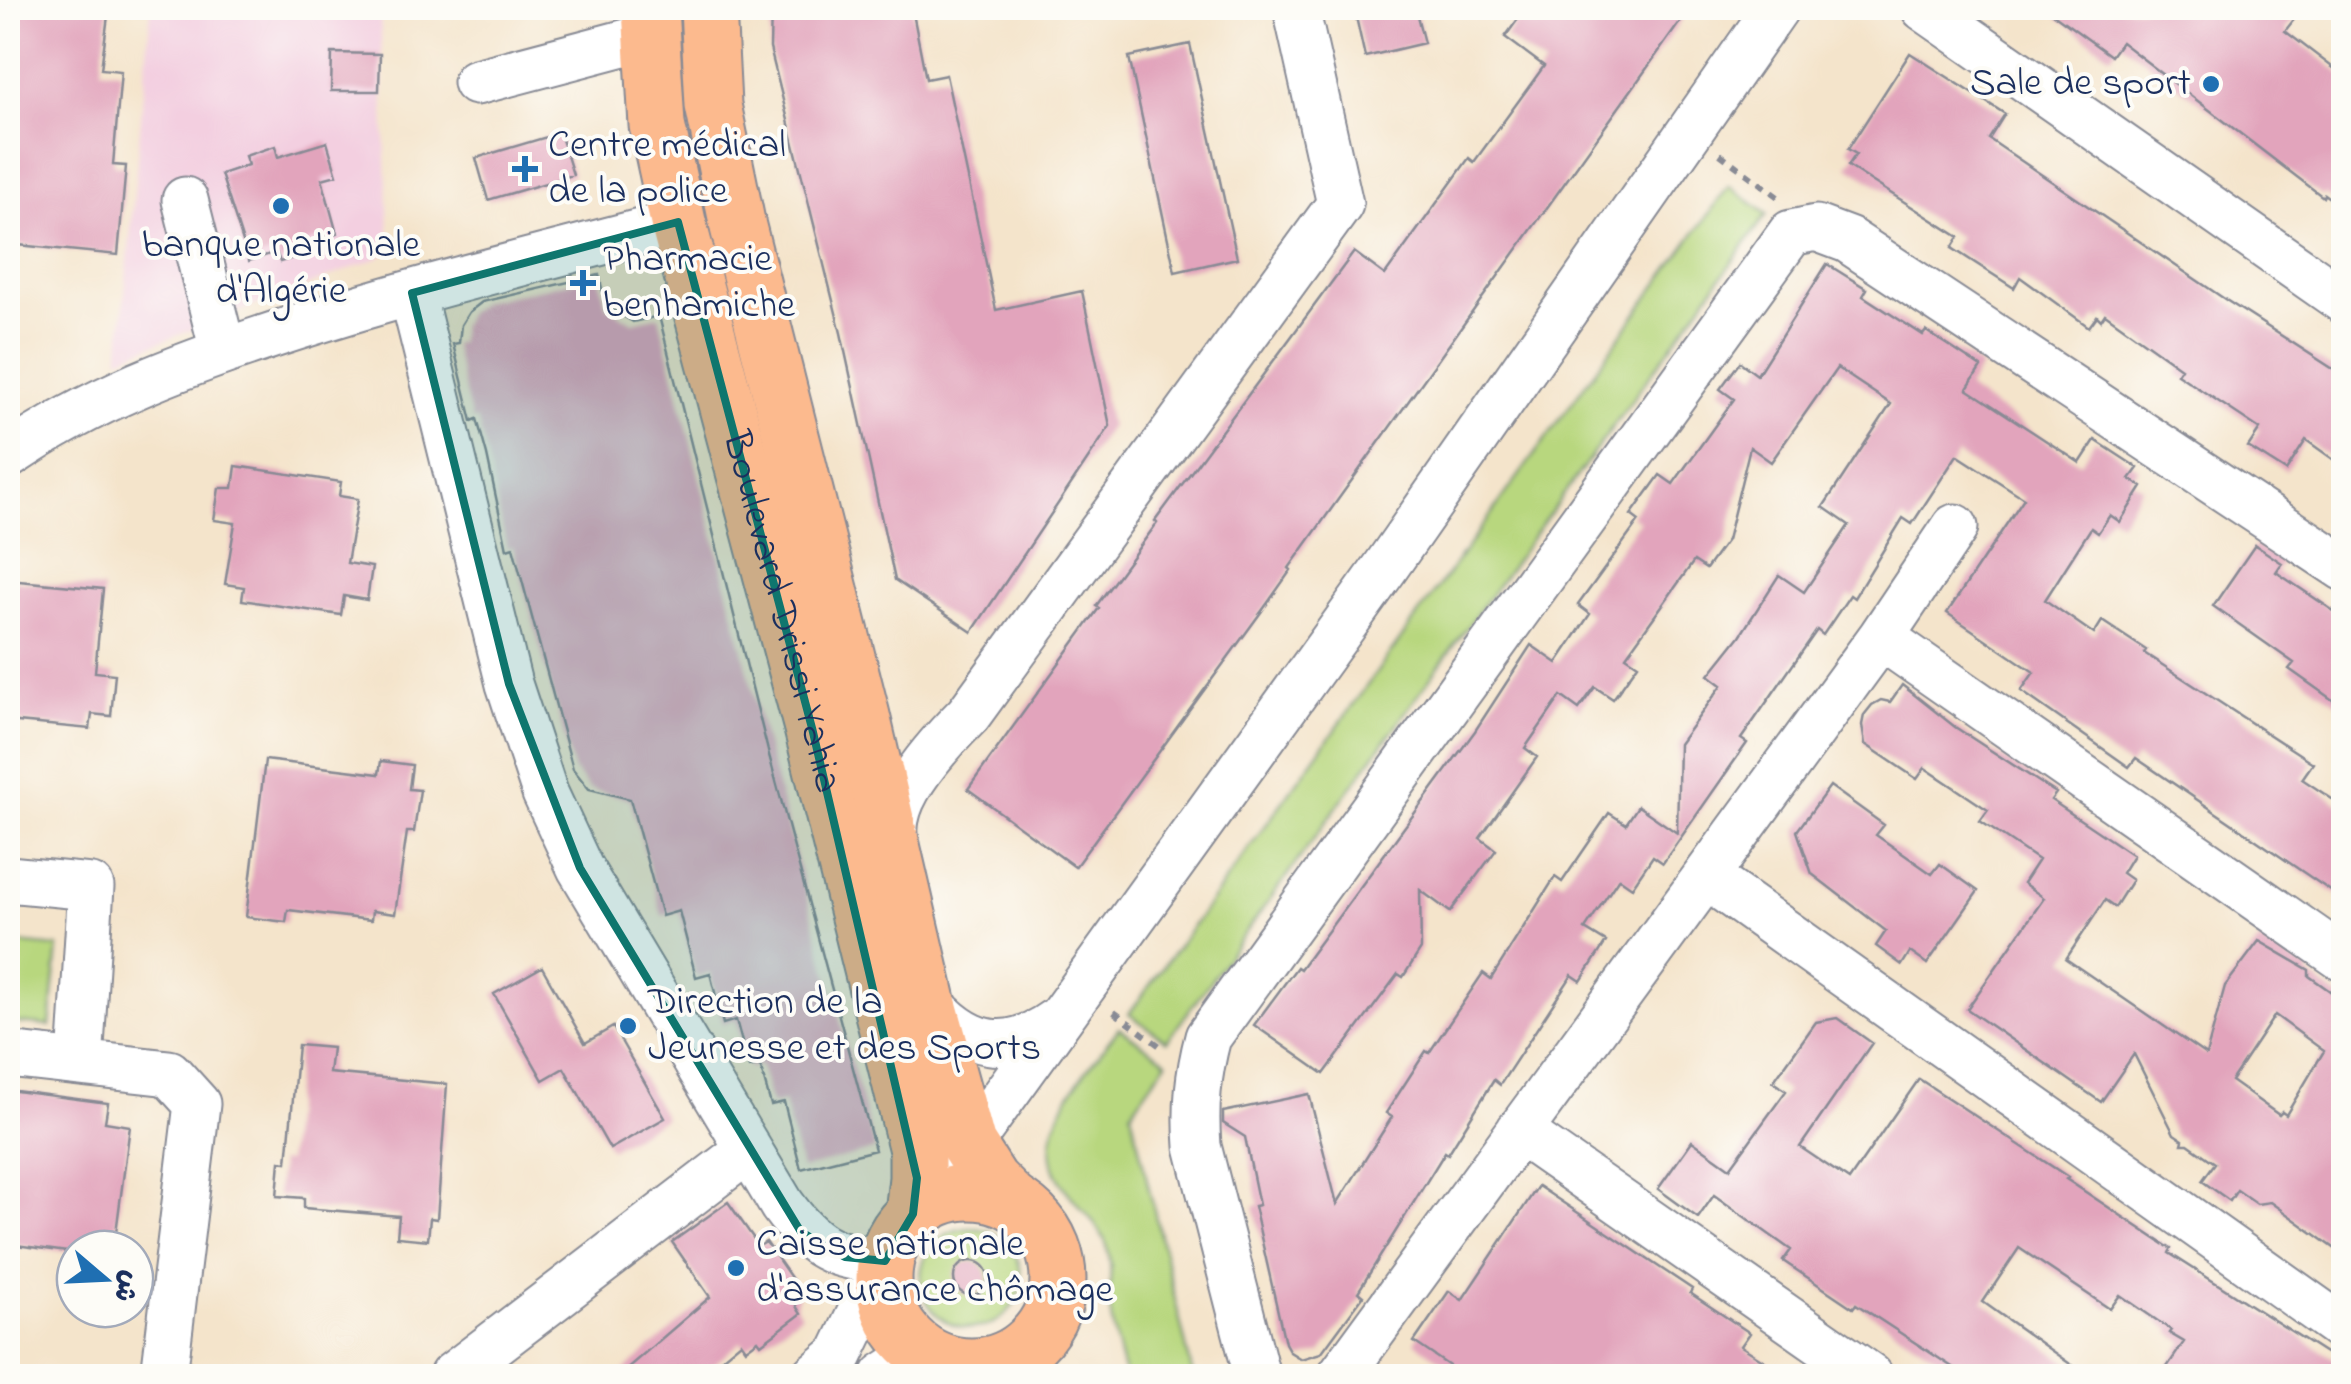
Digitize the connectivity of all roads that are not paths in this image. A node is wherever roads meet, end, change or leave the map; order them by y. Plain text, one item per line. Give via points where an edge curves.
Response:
1 (708, 8) edge
2 (1296, 8) edge
3 (1776, 8) edge
4 (1924, 8) edge
5 (650, 22) edge
6 (476, 82) dead end
7 (185, 200) dead end
8 (678, 222) junction
9 (412, 293) junction
10 (2344, 301) edge
11 (223, 352) junction
12 (8, 456) edge
13 (1955, 527) dead end
14 (2344, 568) edge
15 (1881, 637) junction
16 (862, 716) junction
17 (947, 736) junction
18 (895, 860) junction
19 (1707, 877) junction
20 (8, 878) edge
21 (2344, 958) edge
22 (928, 1001) junction
23 (1058, 1019) junction
24 (8, 1055) edge
25 (80, 1063) junction
26 (1005, 1094) junction
27 (1519, 1131) junction
28 (968, 1145) junction
29 (748, 1150) junction
30 (1019, 1206) junction
31 (920, 1209) junction
32 (885, 1261) junction
33 (1057, 1288) junction
34 (2344, 1328) edge
35 (947, 1366) edge
36 (164, 1376) edge
37 (452, 1376) edge
38 (815, 1376) edge
39 (884, 1376) edge
40 (1060, 1376) edge
41 (1257, 1376) edge
42 (1340, 1376) edge
43 (1870, 1376) edge

1 - 16 main road, Boulevard Drissi Yahia via 713,105 734,209
2 - 17 street via 1340,204
3 - 23 street via 1385,568
4 - 10 street
5 - 6 street
5 - 8 main road, Boulevard Drissi Yahia via 657,125
7 - 11 street
8 - 9 street
8 - 31 main road, Boulevard Drissi Yahia via 916,1150
9 - 11 street
9 - 29 street via 509,684 544,793 580,868
11 - 12 street via 113,393
13 - 15 street
14 - 41 street via 1848,240 1816,228 1791,233 1208,1037 1198,1074 1198,1146
15 - 19 street
15 - 21 street
16 - 17 street via 884,743 914,747
16 - 18 main road, Boulevard Drissi Yahia
17 - 18 street via 902,799
18 - 22 main road, Boulevard Drissi Yahia
19 - 27 street
19 - 34 street
20 - 25 street via 91,887
22 - 23 street via 948,1024 982,1042 1038,1034
22 - 28 main road, Boulevard Drissi Yahia
23 - 26 street
24 - 25 street
25 - 36 street via 169,1074 197,1104
26 - 28 street
26 - 30 street via 998,1143
27 - 42 street
27 - 43 street
28 - 30 main road, Boulevard Drissi Yahia via 991,1181
28 - 31 street
29 - 32 street via 782,1206 814,1242 845,1257
29 - 37 street
30 - 31 main road via 977,1192 942,1196
30 - 33 main road via 1048,1238
31 - 32 main road via 890,1244
32 - 35 main road via 886,1302 894,1320 920,1350
32 - 38 street via 840,1355
33 - 35 main road via 1046,1324 1020,1351 984,1365
33 - 40 main road
35 - 39 street via 902,1365

